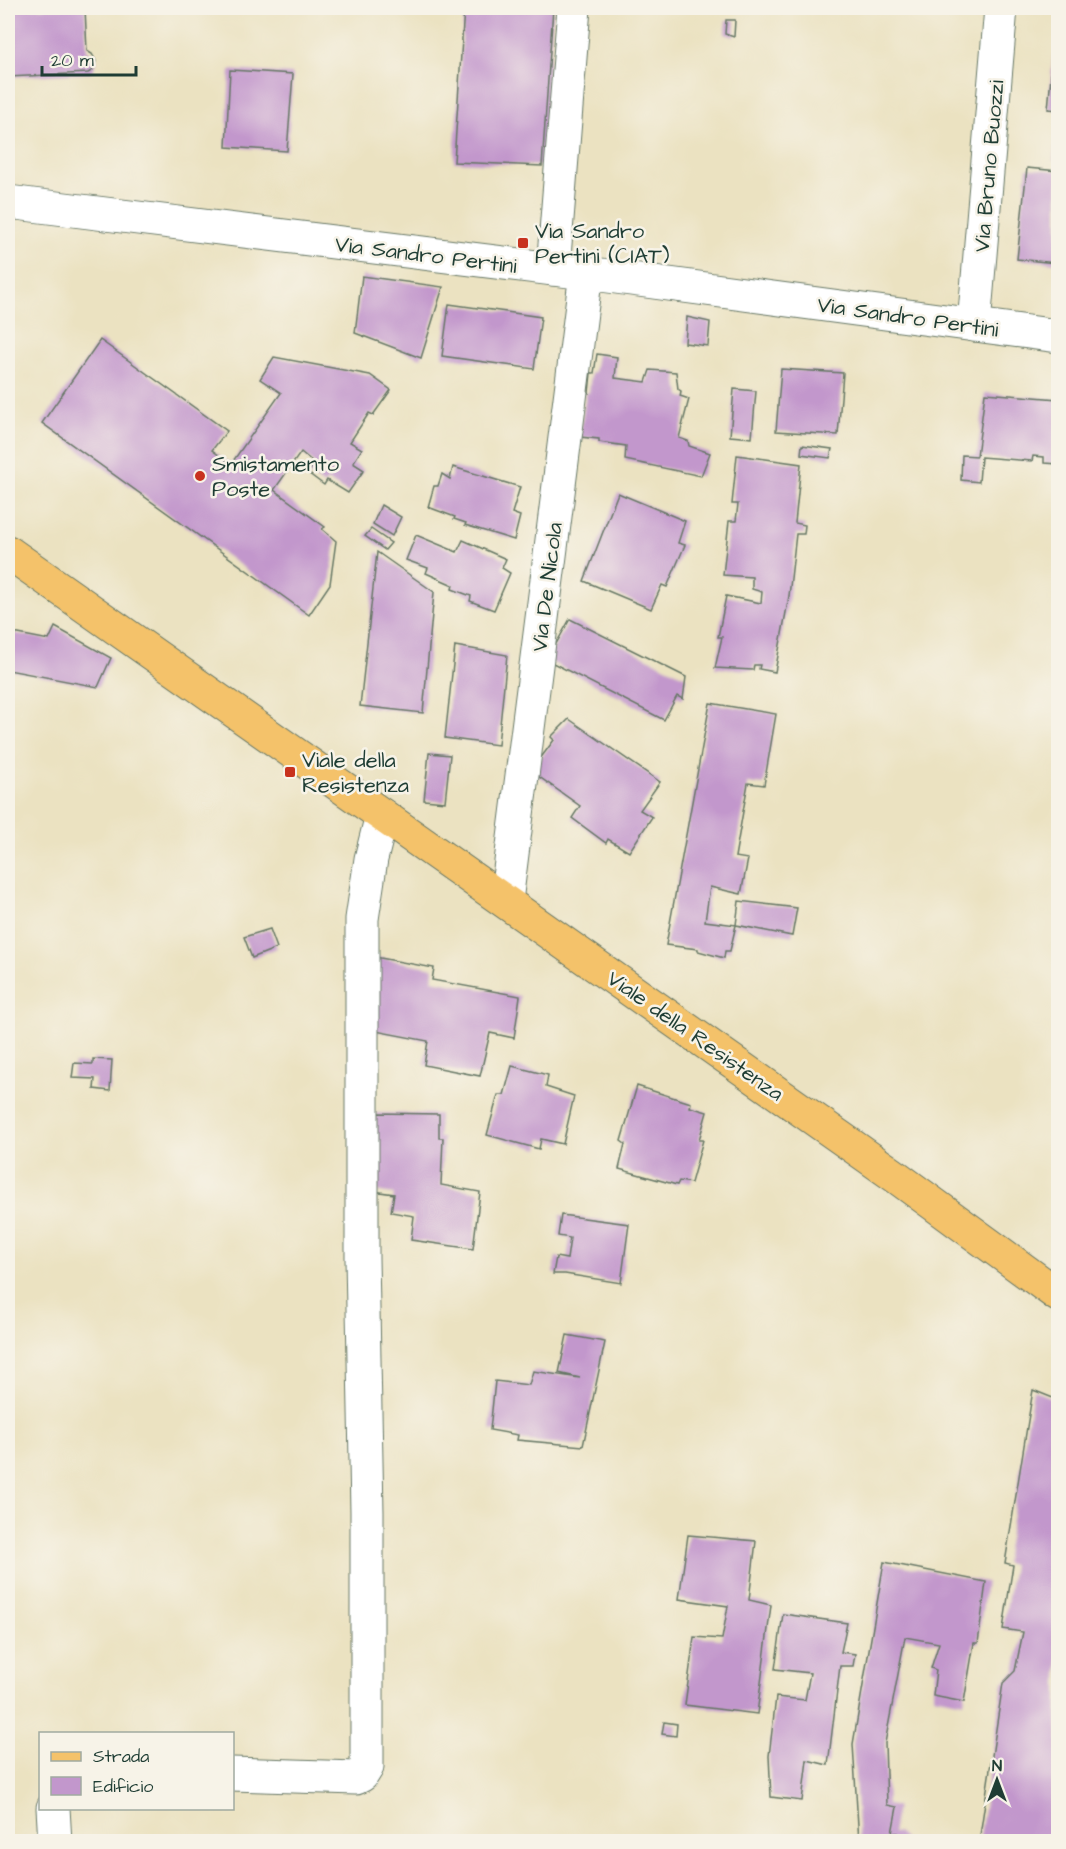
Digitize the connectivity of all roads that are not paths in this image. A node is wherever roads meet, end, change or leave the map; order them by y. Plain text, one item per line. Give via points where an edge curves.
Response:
1 (574, 8) edge
2 (1002, 8) edge
3 (8, 202) edge
4 (553, 269) junction
5 (586, 273) junction
6 (974, 325) junction
7 (1059, 336) edge
8 (8, 552) edge
9 (382, 815) junction
10 (506, 901) junction
11 (1059, 1294) edge
12 (234, 1774) edge
13 (53, 1810) edge
14 (55, 1842) edge

1 - 4 street
2 - 6 street, Via Bruno Buozzi
3 - 4 street, Via Sandro Pertini
4 - 5 street, Via Sandro Pertini
5 - 6 street, Via Sandro Pertini
5 - 10 street, Via De Nicola
6 - 7 street, Via Sandro Pertini
8 - 9 main road, Viale della Resistenza
9 - 10 main road, Viale della Resistenza
9 - 12 street via 362,919 368,1767 356,1778
10 - 11 main road, Viale della Resistenza
13 - 14 street

